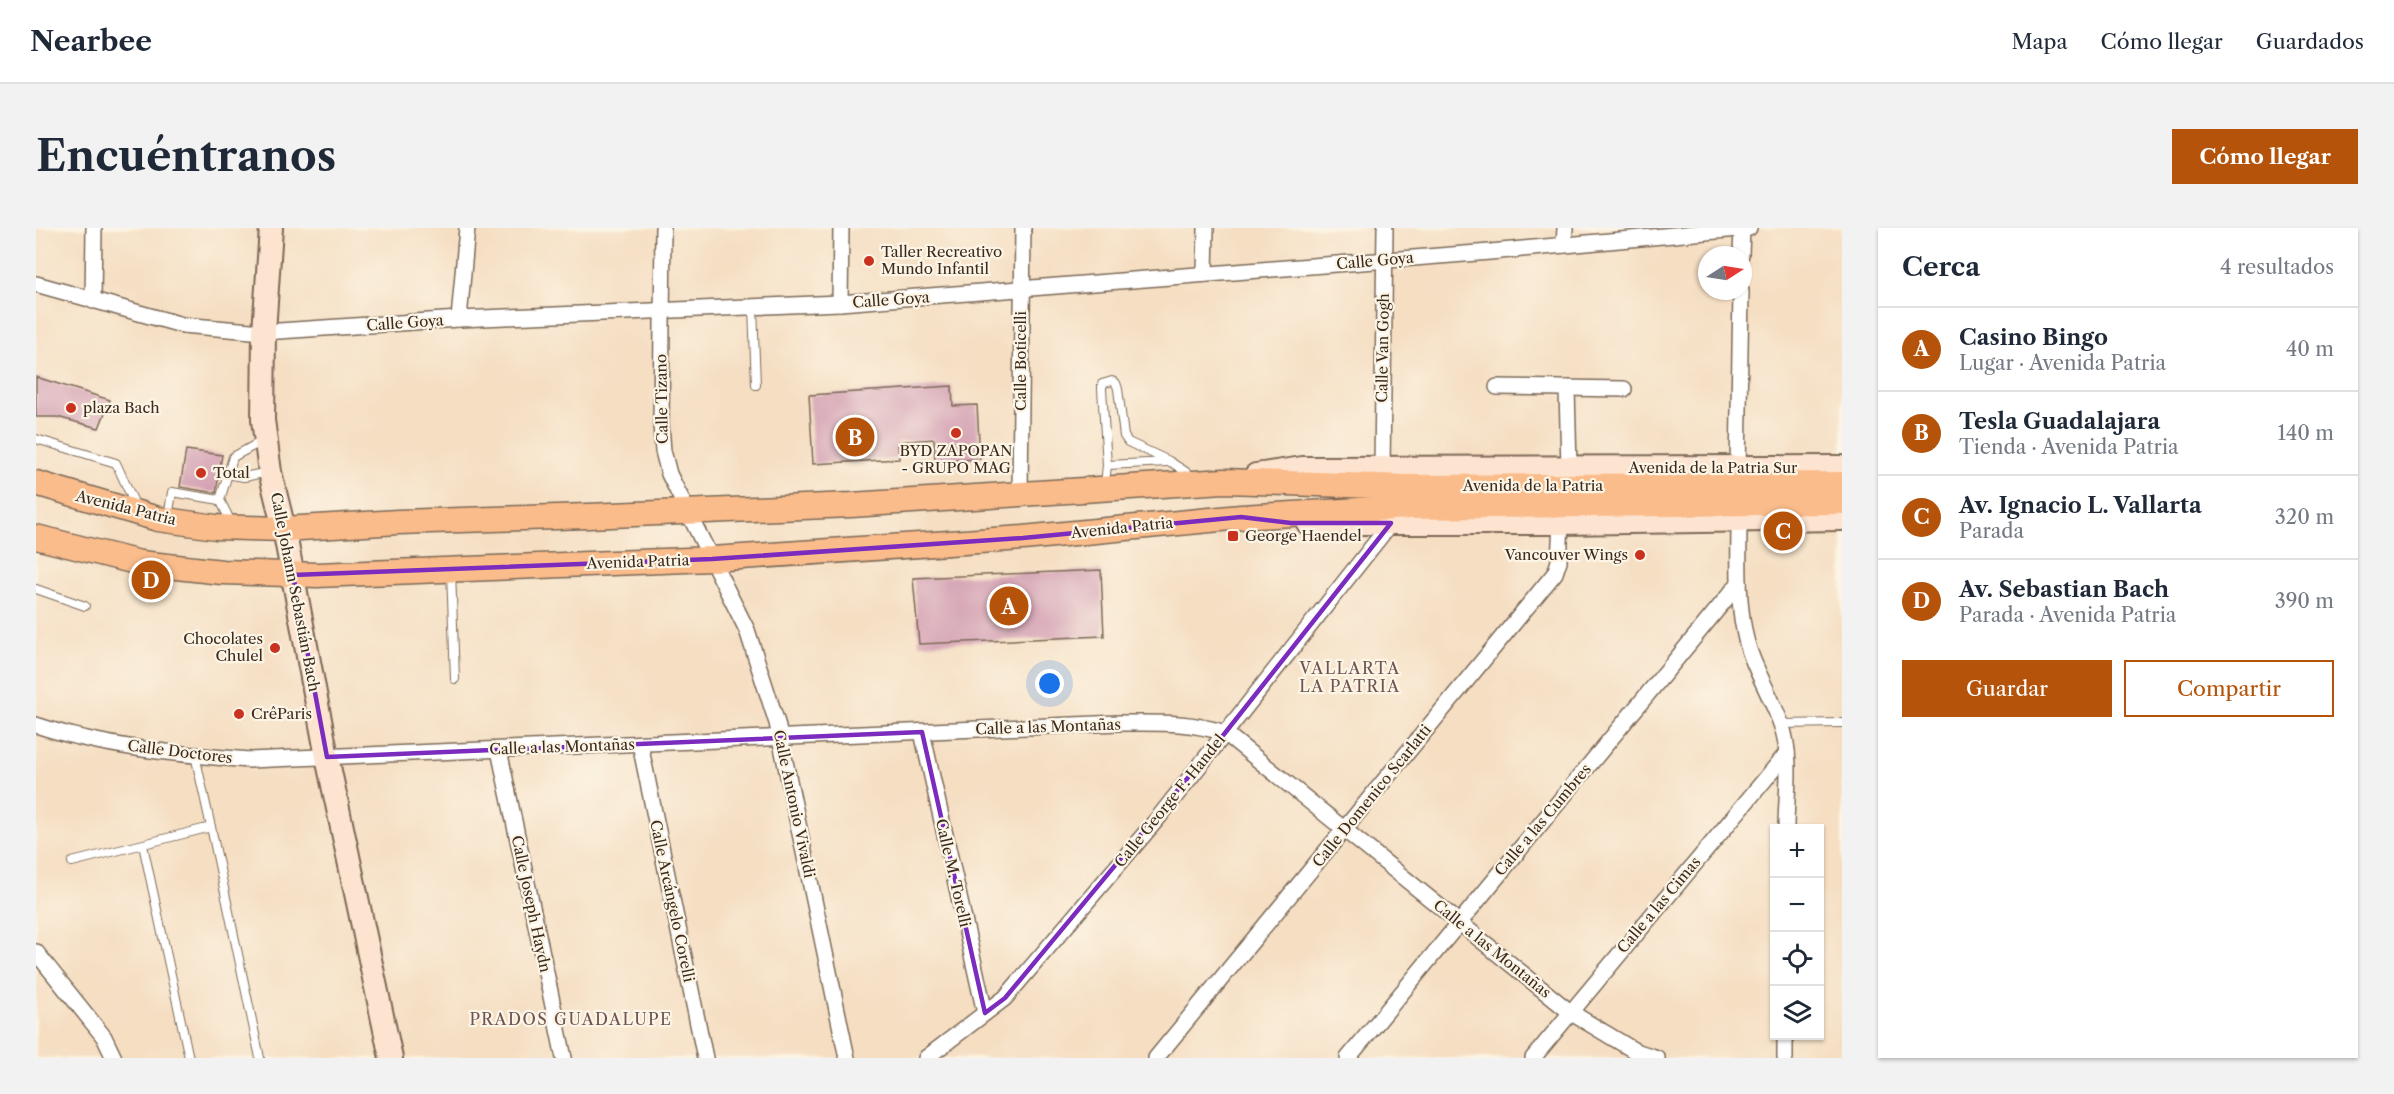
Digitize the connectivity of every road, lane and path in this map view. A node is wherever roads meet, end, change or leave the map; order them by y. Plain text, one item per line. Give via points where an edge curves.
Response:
1 (94, 228) edge
2 (272, 228) edge
3 (467, 228) edge
4 (663, 228) edge
5 (841, 228) edge
6 (1023, 228) edge
7 (1206, 228) edge
8 (1385, 228) edge
9 (1564, 228) edge
10 (1742, 228) edge
11 (1749, 228) edge
12 (1639, 233) edge
13 (1564, 245) junction
14 (1742, 246) edge
15 (1384, 260) junction
16 (1205, 274) junction
17 (36, 284) edge
18 (1021, 290) junction
19 (1741, 300) edge
20 (93, 301) junction
21 (840, 303) junction
22 (753, 307) junction
23 (662, 311) junction
24 (459, 319) junction
25 (264, 332) junction
26 (756, 385) dead end
27 (1497, 387) dead end
28 (1567, 388) junction
29 (1624, 389) dead end
30 (36, 439) edge
31 (266, 440) junction
32 (1169, 462) junction
33 (1842, 467) edge
34 (1382, 468) junction
35 (1569, 468) junction
36 (1738, 469) junction
37 (270, 472) junction
38 (228, 474) junction
39 (1106, 477) junction
40 (1214, 481) junction
41 (36, 483) edge
42 (1842, 484) edge
43 (1020, 493) junction
44 (220, 500) junction
45 (1842, 502) edge
46 (688, 512) junction
47 (140, 513) junction
48 (1241, 517) junction
49 (1842, 519) edge
50 (168, 520) junction
51 (1739, 521) junction
52 (1391, 523) junction
53 (1561, 523) junction
54 (234, 528) junction
55 (284, 529) junction
56 (36, 537) edge
57 (712, 559) junction
58 (451, 570) junction
59 (293, 576) junction
60 (1739, 583) junction
61 (36, 588) edge
62 (85, 606) dead end
63 (455, 679) dead end
64 (1842, 723) edge
65 (1781, 724) junction
66 (36, 725) edge
67 (922, 732) junction
68 (1226, 733) junction
69 (780, 738) junction
70 (640, 744) junction
71 (499, 750) junction
72 (1787, 753) junction
73 (195, 755) junction
74 (327, 757) junction
75 (1786, 824) edge
76 (211, 827) junction
77 (1344, 829) junction
78 (143, 845) junction
79 (72, 862) dead end
80 (1459, 922) junction
81 (36, 952) edge
82 (1570, 1012) junction
83 (985, 1013) junction
84 (1785, 1040) edge
85 (1635, 1054) edge
86 (114, 1058) edge
87 (189, 1058) edge
88 (260, 1058) edge
89 (391, 1058) edge
90 (564, 1058) edge
91 (705, 1058) edge
92 (847, 1058) edge
93 (926, 1058) edge
94 (1156, 1058) edge
95 (1348, 1058) edge
96 (1533, 1058) edge
97 (1657, 1058) edge
98 (1785, 1058) edge

1 - 20 street
2 - 25 street, Calle Johann Sebastián Bach
3 - 24 street
4 - 23 street, Calle Tizano
5 - 21 street
6 - 18 street, Calle Boticelli
7 - 16 street
8 - 15 street, Calle Van Gogh
9 - 13 street
10 - 11 street, Calle Goya
10 - 12 street, Calle Goya
10 - 14 street
12 - 13 street, Calle Goya
13 - 15 street, Calle Goya
15 - 16 street, Calle Goya
15 - 34 street, Calle Van Gogh
16 - 18 street, Calle Goya
17 - 20 street, Calle Goya
18 - 21 street, Calle Goya
18 - 43 street, Calle Boticelli
19 - 36 street
20 - 25 street, Calle Goya via 182,325
21 - 22 street, Calle Goya
22 - 23 street, Calle Goya
22 - 26 lane
23 - 24 street, Calle Goya
23 - 46 street, Calle Tizano via 663,451 669,474
24 - 25 street, Calle Goya
25 - 31 street, Calle Johann Sebastián Bach
27 - 28 street
28 - 29 street
28 - 35 street
30 - 47 lane via 116,463
31 - 37 street, Calle Johann Sebastián Bach
31 - 38 lane via 233,457
32 - 39 lane
32 - 39 lane via 1128,442 1118,389 1112,381 1102,384
32 - 40 lane
33 - 36 street, Avenida de la Patria Sur
34 - 35 street, Avenida de la Patria Sur
34 - 40 street, Avenida de la Patria Sur via 1303,468
35 - 36 street, Avenida de la Patria Sur
37 - 38 lane via 244,477
37 - 55 street, Calle Johann Sebastián Bach
38 - 44 lane
39 - 40 main road, Avenida Patria
39 - 43 main road, Avenida Patria
40 - 42 main road, Avenida de la Patria via 1408,487
41 - 47 main road, Avenida Patria
43 - 46 main road, Avenida Patria
44 - 50 lane via 172,492
44 - 54 lane
45 - 48 main road, Avenida de la Patria via 1410,507
46 - 55 main road, Avenida Patria
46 - 57 street, Calle Tizano
47 - 50 main road, Avenida Patria
48 - 52 street via 1291,523
48 - 57 main road, Avenida Patria via 1023,538
49 - 51 street
50 - 54 main road, Avenida Patria
51 - 53 street
51 - 60 street
52 - 53 street
52 - 68 street, Calle George F. Handel
53 - 77 street, Calle Domenico Scarlatti via 1555,573
54 - 55 main road, Avenida Patria
55 - 59 street, Calle Johann Sebastián Bach
56 - 59 main road, Avenida Patria via 140,562
57 - 58 main road, Avenida Patria
57 - 69 street, Calle Antonio Vivaldi via 747,630
58 - 59 main road, Avenida Patria
58 - 63 lane
59 - 74 street, Calle Johann Sebastián Bach
60 - 65 street via 1748,648
60 - 80 street, Calle a las Cumbres
61 - 62 lane
64 - 65 lane
65 - 72 street
66 - 73 street, Calle Doctores via 68,736
67 - 68 street, Calle a las Montañas via 1177,723
67 - 69 street, Calle a las Montañas
67 - 83 street, Calle M. Torelli
68 - 77 street, Calle a las Montañas
68 - 83 street, Calle George F. Handel via 1013,988
69 - 70 street, Calle a las Montañas
69 - 92 street, Calle Antonio Vivaldi
70 - 71 street, Calle a las Montañas
70 - 91 street, Calle Arcángelo Corelli
71 - 74 street, Calle a las Montañas
71 - 90 street, Calle Joseph Haydn
72 - 75 street
72 - 82 street, Calle a las Cimas
73 - 74 street, Calle Doctores via 249,760
73 - 76 lane
74 - 89 street, Calle Johann Sebastián Bach
76 - 78 lane
76 - 88 lane
77 - 80 street, Calle a las Montañas
77 - 94 street, Calle Domenico Scarlatti
78 - 79 lane
78 - 87 lane
80 - 82 street, Calle a las Montañas
80 - 95 street, Calle a las Cumbres
81 - 86 street via 104,1037
82 - 85 street, Calle a las Montañas
82 - 96 street, Calle a las Cimas
83 - 93 street, Calle George F. Handel
84 - 98 street
85 - 97 street, Calle a las Montañas

